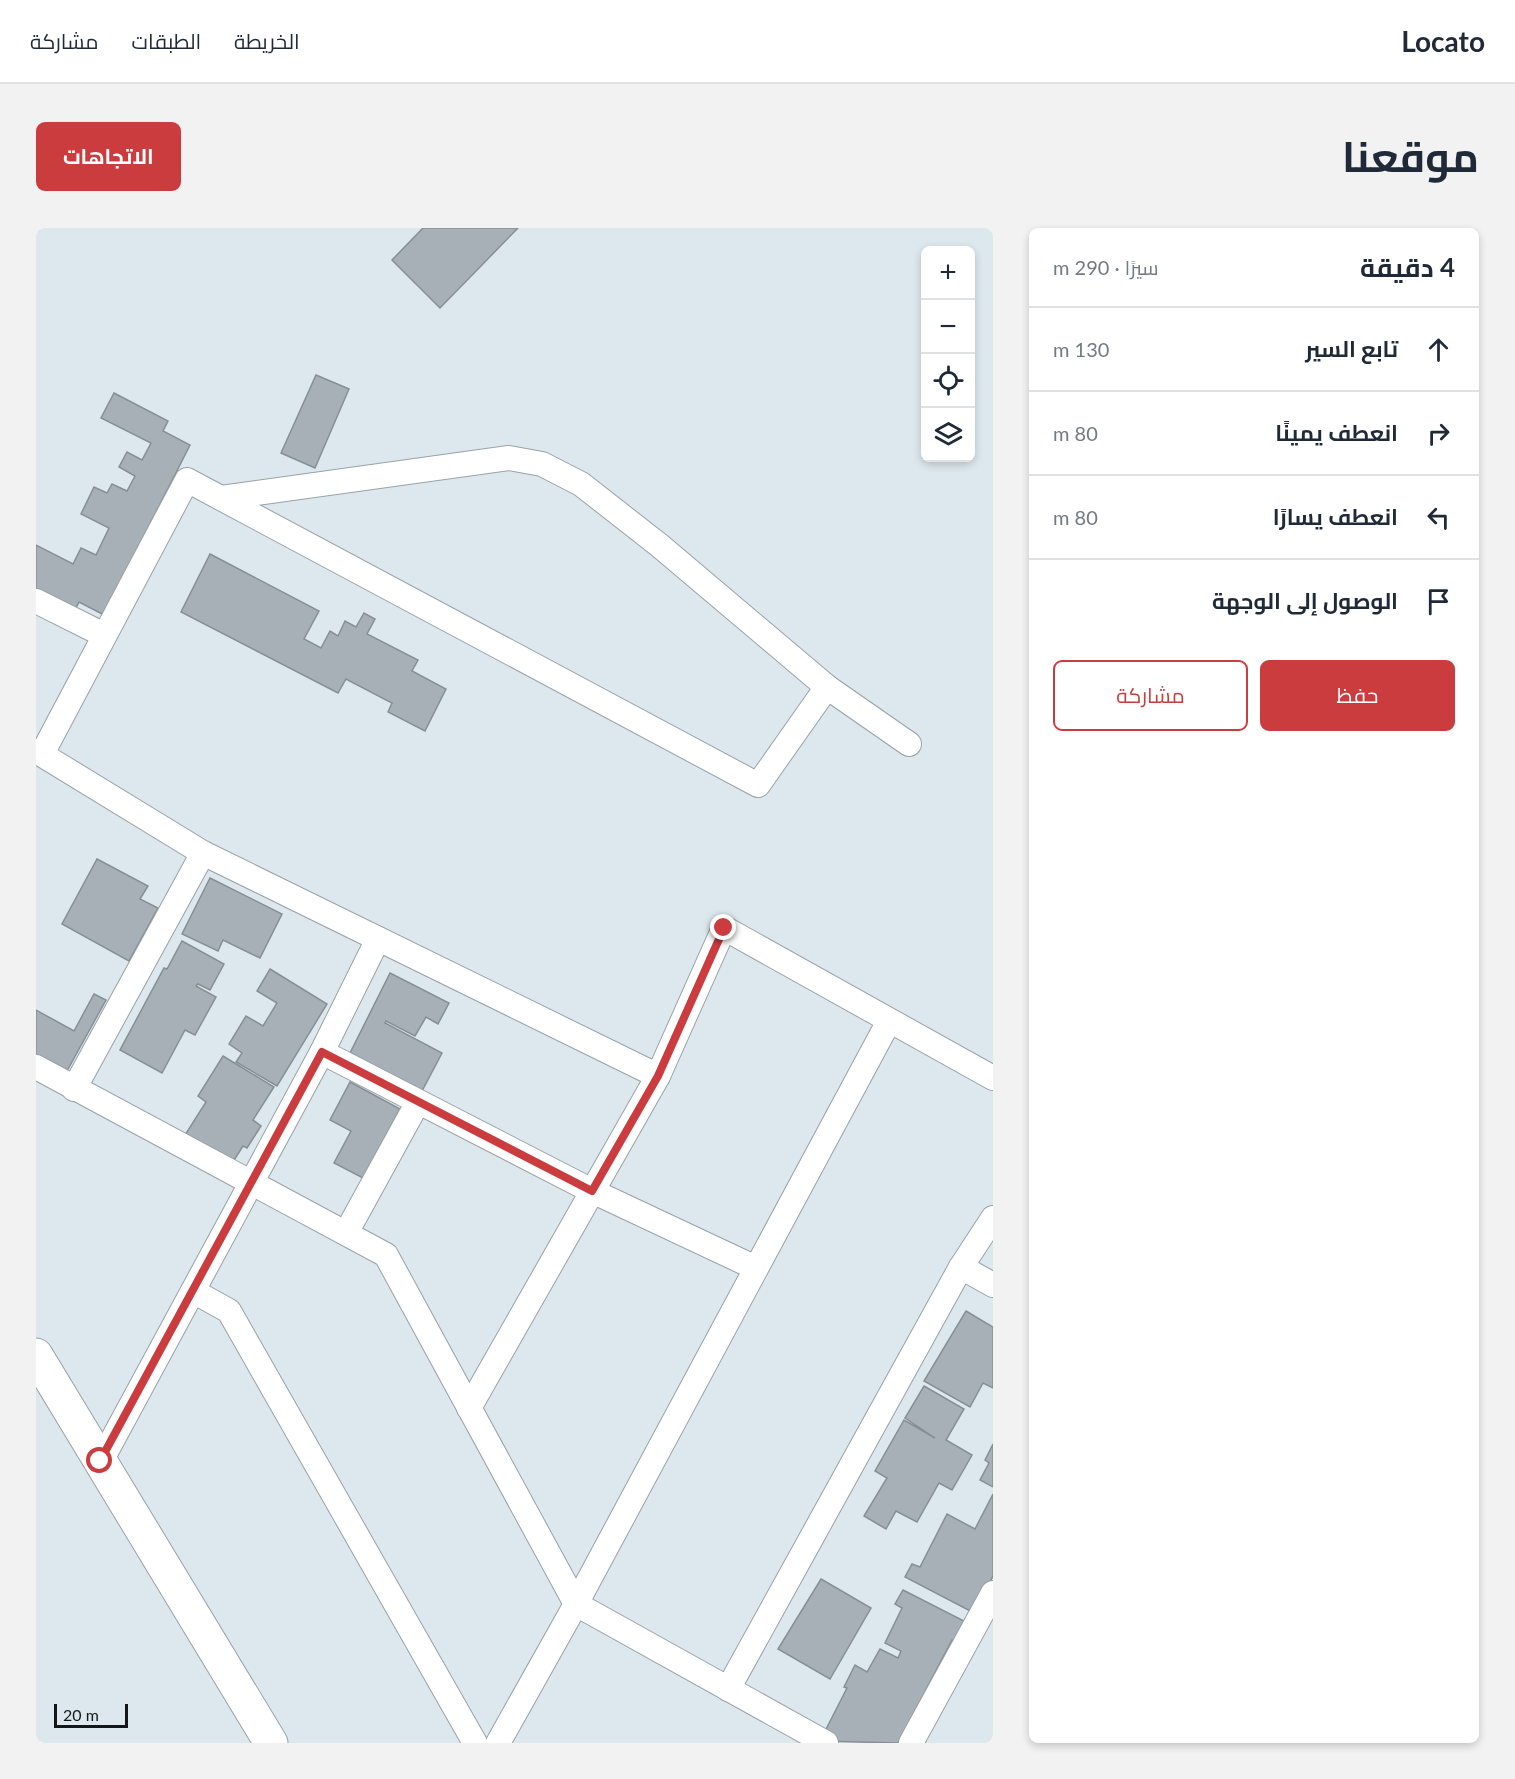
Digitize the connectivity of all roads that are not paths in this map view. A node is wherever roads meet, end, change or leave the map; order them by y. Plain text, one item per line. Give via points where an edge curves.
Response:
1 (221, 498) junction
2 (36, 601) edge
3 (104, 635) junction
4 (827, 687) junction
5 (909, 744) dead end
6 (39, 753) edge
7 (203, 853) junction
8 (378, 939) junction
9 (889, 1021) junction
10 (322, 1052) junction
11 (36, 1067) edge
12 (658, 1076) junction
13 (993, 1078) edge
14 (74, 1089) junction
15 (418, 1102) junction
16 (251, 1180) junction
17 (592, 1191) junction
18 (993, 1218) edge
19 (346, 1233) junction
20 (961, 1267) junction
21 (756, 1268) junction
22 (993, 1285) edge
23 (193, 1290) junction
24 (36, 1355) edge
25 (469, 1408) junction
26 (100, 1461) junction
27 (993, 1593) edge
28 (576, 1604) junction
29 (728, 1689) junction
30 (271, 1743) edge
31 (475, 1743) edge
32 (498, 1743) edge
33 (826, 1743) edge
34 (911, 1743) edge

1 - 3 street via 187,480
1 - 4 street via 509,458 542,464 599,497
1 - 4 street via 758,785
2 - 3 street
3 - 6 street
4 - 5 street
6 - 7 street
7 - 8 street
7 - 14 street
8 - 10 street
8 - 12 street
9 - 12 street via 724,928
9 - 13 street
9 - 21 street
10 - 15 street
10 - 16 street
11 - 14 street
12 - 17 street
14 - 16 street
15 - 17 street
15 - 19 street
16 - 19 street
16 - 23 street
17 - 21 street
17 - 25 street
18 - 20 street
19 - 25 street via 386,1255
20 - 22 street
20 - 29 street
21 - 28 street
23 - 26 street
23 - 31 street via 229,1311
24 - 26 main road
25 - 28 street
26 - 30 main road
27 - 34 street
28 - 29 street
28 - 32 street
29 - 33 street

